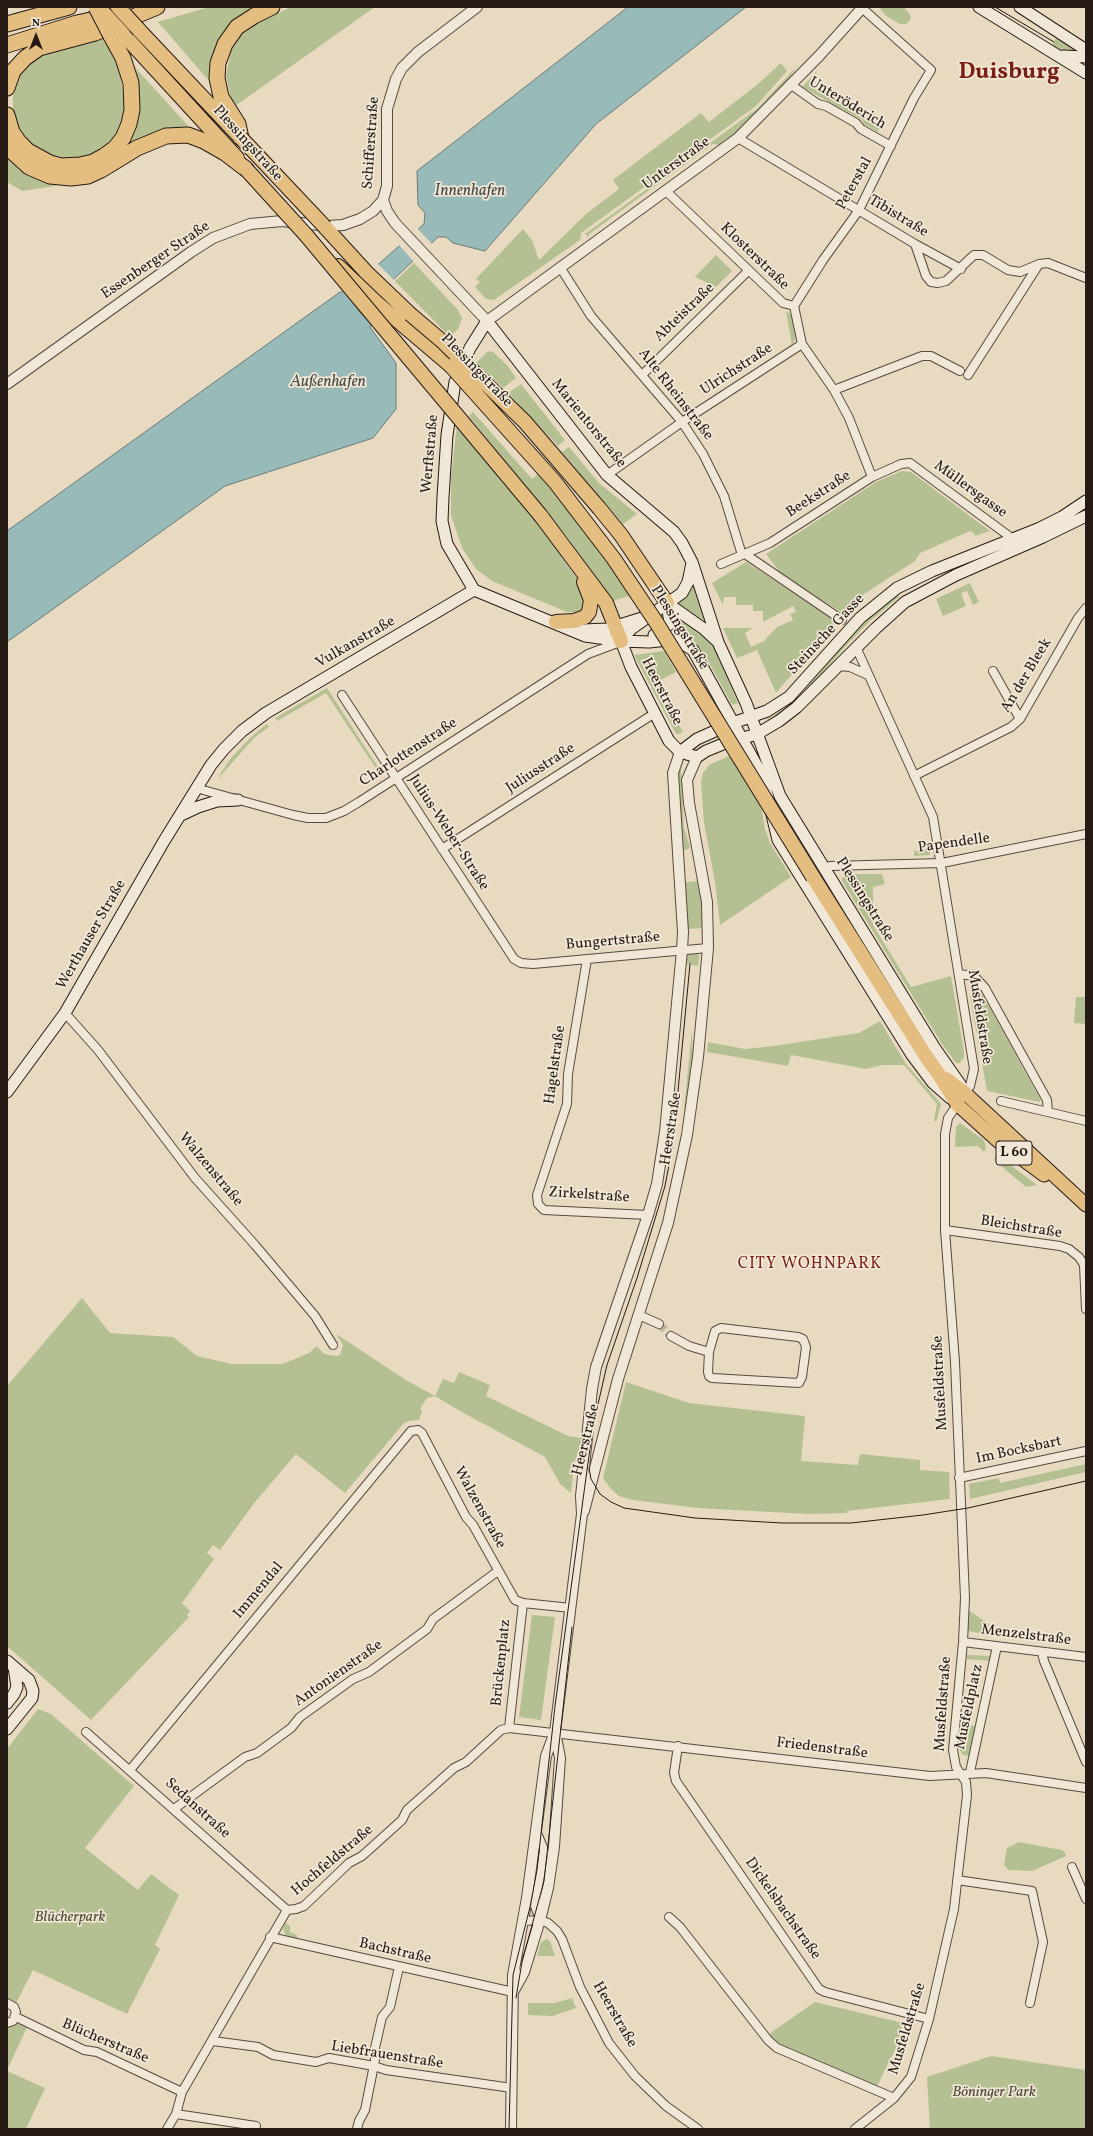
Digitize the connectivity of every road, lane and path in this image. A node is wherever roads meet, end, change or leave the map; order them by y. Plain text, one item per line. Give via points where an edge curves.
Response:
1 (69, 7) edge
2 (97, 7) edge
3 (118, 7) edge
4 (152, 7) edge
5 (157, 7) edge
6 (272, 7) edge
7 (476, 7) edge
8 (979, 7) edge
9 (1020, 7) edge
10 (862, 8) edge
11 (7, 24) edge
12 (117, 35) junction
13 (7, 45) edge
14 (1086, 50) edge
15 (1060, 56) junction
16 (1086, 57) edge
17 (1086, 73) edge
18 (790, 84) junction
19 (7, 88) edge
20 (217, 102) junction
21 (7, 115) edge
22 (241, 138) joint
23 (738, 138) junction
24 (891, 146) junction
25 (7, 148) edge
26 (246, 169) junction
27 (666, 191) junction
28 (383, 200) junction
29 (859, 210) junction
30 (306, 235) junction
31 (915, 244) junction
32 (1039, 264) junction
33 (560, 267) junction
34 (961, 268) junction
35 (748, 271) junction
36 (1086, 278) edge
37 (794, 306) junction
38 (410, 314) junction
39 (487, 321) junction
40 (802, 344) junction
41 (451, 366) junction
42 (642, 375) junction
43 (7, 384) edge
44 (834, 390) junction
45 (682, 422) junction
46 (910, 463) joint
47 (607, 475) junction
48 (872, 477) junction
49 (1086, 501) edge
50 (1086, 516) edge
51 (1013, 539) junction
52 (570, 553) junction
53 (743, 554) junction
54 (692, 562) junction
55 (721, 564) dead end
56 (474, 590) junction
57 (667, 603) junction
58 (1086, 608) edge
59 (646, 617) junction
60 (842, 620) dead end
61 (556, 622) junction
62 (616, 626) junction
63 (668, 640) junction
64 (621, 641) junction
65 (637, 642) junction
66 (718, 642) junction
67 (856, 647) junction
68 (838, 666) junction
69 (993, 671) dead end
70 (868, 675) junction
71 (342, 695) dead end
72 (655, 713) junction
73 (751, 716) junction
74 (1020, 719) junction
75 (733, 723) junction
76 (757, 734) junction
77 (741, 738) junction
78 (680, 752) junction
79 (697, 757) junction
80 (914, 776) junction
81 (396, 777) junction
82 (196, 788) junction
83 (238, 800) junction
84 (181, 815) junction
85 (1086, 834) edge
86 (442, 849) junction
87 (942, 863) junction
88 (824, 868) junction
89 (708, 948) junction
90 (682, 950) junction
91 (587, 959) junction
92 (521, 963) joint
93 (959, 974) junction
94 (64, 1013) junction
95 (7, 1092) edge
96 (962, 1100) junction
97 (1002, 1101) dead end
98 (1048, 1112) junction
99 (1086, 1121) edge
100 (537, 1195) joint
101 (1086, 1205) edge
102 (648, 1215) junction
103 (945, 1230) junction
104 (1085, 1265) edge
105 (1086, 1309) edge
106 (639, 1316) junction
107 (659, 1324) tunnel mouth
108 (671, 1336) tunnel mouth
109 (333, 1345) dead end
110 (709, 1352) junction
111 (411, 1431) joint
112 (1086, 1451) edge
113 (959, 1478) junction
114 (582, 1514) junction
115 (498, 1571) junction
116 (523, 1603) junction
117 (570, 1608) junction
118 (963, 1642) junction
119 (997, 1646) junction
120 (1042, 1653) junction
121 (1086, 1657) edge
122 (10, 1664) edge
123 (7, 1703) edge
124 (510, 1728) junction
125 (7, 1729) edge
126 (86, 1732) dead end
127 (555, 1732) junction
128 (678, 1746) junction
129 (1086, 1762) edge
130 (130, 1770) junction
131 (966, 1773) junction
132 (1086, 1788) edge
133 (174, 1809) junction
134 (537, 1833) junction
135 (1072, 1867) dead end
136 (957, 1880) junction
137 (1086, 1899) edge
138 (287, 1910) junction
139 (669, 1917) dead end
140 (540, 1920) junction
141 (524, 1921) junction
142 (270, 1938) junction
143 (399, 1967) junction
144 (513, 1992) junction
145 (7, 2003) edge
146 (1030, 2003) dead end
147 (16, 2017) junction
148 (929, 2019) junction
149 (7, 2024) edge
150 (213, 2041) junction
151 (374, 2066) junction
152 (512, 2088) junction
153 (182, 2092) junction
154 (894, 2098) junction
155 (176, 2114) junction
156 (256, 2126) dead end
157 (167, 2129) edge
158 (357, 2129) edge
159 (511, 2129) edge
160 (698, 2129) edge
161 (855, 2129) edge

1 - 11 highway
2 - 12 highway, bridge
3 - 20 highway, Plessingstraße, bridge via 139,30
4 - 13 highway via 77,23
5 - 19 highway via 95,33 39,48 13,71
6 - 20 highway via 237,27 225,44 218,63
7 - 28 street, Schifferstraße via 418,52 402,68 396,79 386,109 388,172
8 - 15 main road
9 - 14 main road
10 - 18 street, Unterstraße
10 - 24 street, Peterstal via 931,70 914,98
12 - 21 highway via 130,83 132,110 130,124 115,148 93,162 61,166 50,163 28,151 19,142 12,132
12 - 26 highway, Plessingstraße via 200,117
15 - 16 main road
15 - 17 main road
18 - 23 street, Unterstraße
18 - 24 street, Unteröderich via 818,104 856,123 861,129
20 - 22 highway via 238,124
22 - 38 highway, Plessingstraße, bridge via 366,272
23 - 27 street, Unterstraße
23 - 29 street, Tibistraße
24 - 29 street, Peterstal
25 - 26 highway via 29,167 50,176 71,178 88,176 166,136 181,135 204,141
26 - 30 highway, Plessingstraße, bridge
27 - 33 street, Unterstraße
27 - 35 street, Klosterstraße
28 - 39 street, Marientorstraße / L 60 via 396,224
28 - 43 street, Essenberger Straße via 373,211 343,225 282,221 250,224 213,238
29 - 31 street, Tibistraße
29 - 37 street, Peterstal
30 - 41 highway, Plessingstraße, bridge via 378,304
30 - 52 highway, bridge via 519,488
31 - 34 street, Tibistraße
31 - 34 street via 926,276 931,282 946,281
32 - 34 street via 1020,272 1008,270 982,255 974,255
32 - 36 street via 1048,263
32 - 44 street via 964,373 931,356 922,356
33 - 39 street, Unterstraße
33 - 42 street, Alte Rheinstraße via 591,316
35 - 37 street, Klosterstraße via 783,303
35 - 42 street, Abteistraße
37 - 40 street, Klosterstraße
38 - 41 highway, bridge
38 - 57 highway, bridge via 525,422 621,535
39 - 47 main road, Marientorstraße / L 60
39 - 56 main road, Werftstraße via 470,348 455,382 446,435 443,497 442,521 448,544
40 - 44 street, Klosterstraße
40 - 45 street, Ulrichstraße
41 - 96 highway, Plessingstraße, bridge via 555,482 614,560 656,622 927,1058
42 - 45 street, Alte Rheinstraße
44 - 48 street, Klosterstraße via 849,418
45 - 47 street, Ulrichstraße
45 - 53 street, Alte Rheinstraße via 703,454 724,496
46 - 48 street, Beekstraße via 901,464
46 - 51 street, Müllersgasse
47 - 54 main road, Marientorstraße / L 60 via 674,532
48 - 53 street, Beekstraße via 770,543
49 - 51 main road, Steinsche Gasse via 1062,517
50 - 67 main road, Steinsche Gasse via 925,590 905,602
51 - 73 main road, Steinsche Gasse via 897,588 860,618 789,698 767,711
52 - 61 highway via 590,594 591,606 589,612 580,619
52 - 62 highway via 606,604
53 - 55 street, Beekstraße
53 - 60 street
54 - 57 main road via 688,582 682,592
54 - 66 main road, Plessingstraße / L 60
56 - 61 main road
56 - 82 main road, Vulkanstraße via 266,713 242,731 210,765
57 - 59 main road
57 - 63 main road via 675,612 677,625
57 - 65 main road via 670,624
57 - 66 main road, Plessingstraße
58 - 74 street, An der Bleek
59 - 62 main road
59 - 64 main road
61 - 62 main road via 589,630
61 - 64 main road via 585,636
62 - 64 highway
63 - 65 main road
63 - 75 main road, Plessingstraße via 680,642 693,650
64 - 65 main road
64 - 72 main road, Heerstraße via 631,667
64 - 81 street, Charlottenstraße via 588,654
66 - 73 main road, Plessingstraße / L 60
67 - 68 main road, Steinsche Gasse
67 - 70 street, Musfeldstraße
68 - 70 street via 855,669
68 - 76 main road, Steinsche Gasse via 797,707 774,725
69 - 74 street
70 - 80 street, Musfeldstraße
71 - 81 street, Julius-Weber-Straße
72 - 78 main road, Heerstraße via 669,741
72 - 86 street, Juliusstraße
73 - 75 main road, Steinsche Gasse
73 - 76 main road, Plessingstraße / L 60
74 - 80 street, An der Bleek via 1011,727
75 - 77 main road, Plessingstraße
75 - 78 main road, Steinsche Gasse via 697,739
76 - 77 main road, Steinsche Gasse
76 - 88 main road, Plessingstraße / L 60 via 780,796
77 - 79 main road, Steinsche Gasse via 706,750
77 - 96 main road, Plessingstraße / L 60 via 766,785 778,840 912,1055 933,1083
78 - 79 main road
78 - 90 street, Heerstraße via 673,773
79 - 89 street, Heerstraße via 687,780 707,902
80 - 87 street, Musfeldstraße via 933,817
81 - 83 street, Charlottenstraße via 344,811 326,818 308,818
81 - 86 street, Julius-Weber-Straße
82 - 83 street, Charlottenstraße
82 - 84 main road, Werthauser Straße
83 - 84 main road via 217,801
84 - 94 main road, Werthauser Straße
85 - 87 street, Papendelle
86 - 92 street, Julius-Weber-Straße via 514,959
87 - 88 street, Papendelle
87 - 93 street, Musfeldstraße
88 - 96 main road, Plessingstraße / L 60 via 934,1047
89 - 90 street, Bungertstraße
89 - 106 street, Heerstraße via 698,1057 687,1135 668,1223
90 - 91 street, Bungertstraße
90 - 102 street, Heerstraße via 665,1132 657,1184
91 - 92 street, Bungertstraße
91 - 100 street, Hagelstraße via 568,1074 567,1104
93 - 96 street, Musfeldstraße via 974,1069
93 - 98 street via 974,976 984,988 1048,1100
94 - 95 main road, Werthauser Straße
94 - 109 street, Walzenstraße via 98,1050 195,1178 315,1316
96 - 101 main road, L 60 via 1025,1162
96 - 103 street, Musfeldstraße via 948,1118 944,1134
97 - 98 street
98 - 99 street
100 - 102 street, Zirkelstraße via 538,1204 544,1210
102 - 114 street, Heerstraße via 595,1372 581,1496
103 - 104 street, Bleichstraße via 1060,1246 1069,1249
103 - 113 street, Musfeldstraße via 955,1362
104 - 105 street
106 - 107 street
106 - 114 street, Heerstraße via 618,1379
108 - 110 street via 689,1346
110 - 110 street via 708,1372 712,1378 794,1384 802,1377 806,1347 803,1339 798,1337 721,1328 715,1331
111 - 115 street, Walzenstraße via 418,1430 422,1434 466,1518 473,1525
111 - 130 street, Immendal
112 - 113 street, Im Bocksbart
113 - 118 street, Musfeldstraße via 965,1598
114 - 117 street, Heerstraße
115 - 116 street, Walzenstraße via 515,1600
115 - 133 street, Antonienstraße via 433,1619 427,1629 376,1667 353,1679 300,1717 291,1728 262,1749 245,1757
116 - 117 street, Brückenplatz
116 - 124 street, Brückenplatz
117 - 127 street, Heerstraße
118 - 119 street, Menzelstraße
118 - 131 street, Musfeldstraße via 953,1750 956,1767
119 - 120 street, Menzelstraße
119 - 131 street, Musfeldplatz via 983,1716
120 - 121 street, Menzelstraße
120 - 129 street
122 - 123 main road via 17,1686
122 - 125 main road via 29,1680 33,1691 32,1698
124 - 127 street, Brückenplatz
124 - 138 street, Hochfeldstraße via 501,1730 466,1762 454,1768 407,1810 402,1820 362,1856 349,1863 304,1906
126 - 130 street, Sedanstraße
127 - 128 street, Friedenstraße
127 - 134 street, Heerstraße via 546,1756
127 - 140 street, Heerstraße via 560,1758 555,1832 548,1888
128 - 131 street, Friedenstraße via 930,1776
128 - 148 street, Dickelsbachstraße via 674,1773 676,1781 819,1989
130 - 133 street, Sedanstraße
131 - 132 street, Friedenstraße via 993,1774
131 - 136 street, Musfeldstraße via 967,1795
133 - 138 street, Sedanstraße
134 - 140 street, Heerstraße via 544,1850 535,1906
134 - 141 street, Heerstraße
135 - 137 street
136 - 146 street via 1032,1891 1043,1942
136 - 148 street, Musfeldstraße via 954,1909
138 - 142 street, Hochfeldstraße
139 - 154 street, Musfeldstraße via 680,1927 768,2040 777,2048
140 - 141 street
140 - 144 street via 524,1972
140 - 160 street, Heerstraße via 548,1923 562,1939 580,1987 610,2043 635,2076 666,2106
141 - 144 street, Heerstraße via 513,1975
142 - 143 street, Bachstraße
142 - 150 street, Hochfeldstraße
143 - 144 street, Bachstraße
143 - 151 street via 390,2007 382,2017
144 - 152 street, Heerstraße
145 - 147 street via 14,2007
147 - 149 street
147 - 153 street, Blücherstraße via 84,2050 97,2052
148 - 154 street, Musfeldstraße via 911,2077
150 - 151 street, Liebfrauenstraße via 258,2047 273,2055 316,2062 329,2058
150 - 153 street, Hochfeldstraße
151 - 152 street, Liebfrauenstraße via 386,2070
151 - 158 street via 365,2110
152 - 159 street, Heerstraße
153 - 155 street, Hochfeldstraße
154 - 161 street, Musfeldstraße
155 - 156 street
155 - 157 street, Hochfeldstraße

